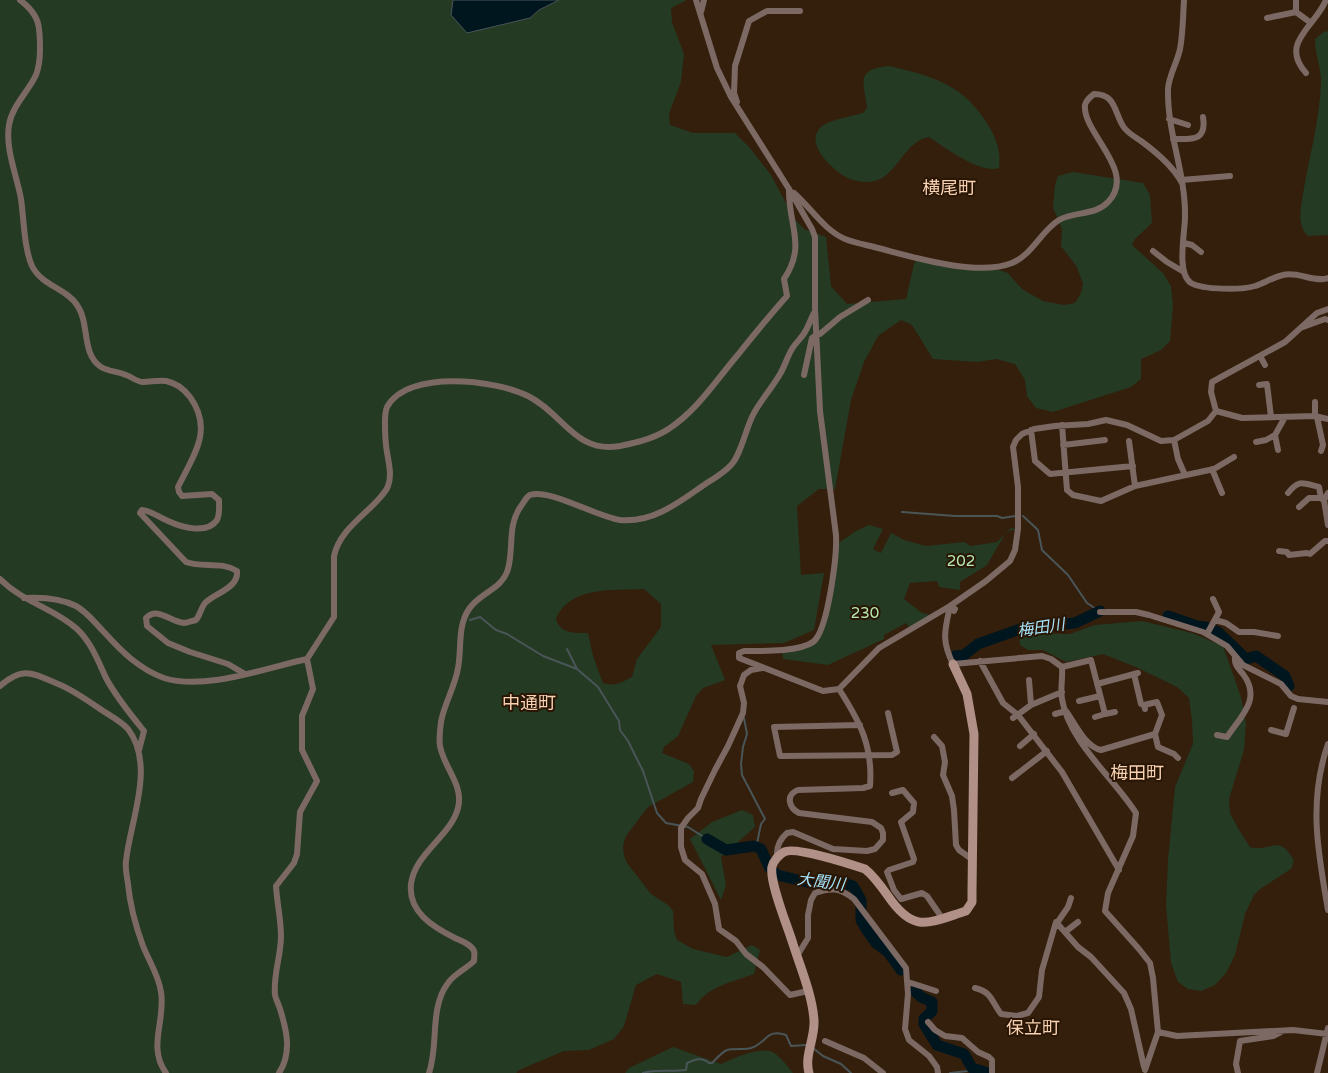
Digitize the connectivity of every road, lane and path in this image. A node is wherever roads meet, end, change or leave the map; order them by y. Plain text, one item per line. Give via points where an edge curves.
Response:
1 (20, 0) edge
2 (696, 0) edge
3 (704, 0) edge
4 (1184, 0) edge
5 (1296, 0) edge
6 (1326, 0) edge
7 (701, 12) junction
8 (800, 12) dead end
9 (1296, 12) junction
10 (1267, 18) dead end
11 (1311, 23) junction
12 (1306, 73) dead end
13 (739, 110) junction
14 (1203, 117) dead end
15 (1170, 120) junction
16 (1188, 125) dead end
17 (1173, 139) junction
18 (1230, 176) dead end
19 (1181, 181) junction
20 (789, 188) junction
21 (1184, 243) junction
22 (1153, 251) dead end
23 (1201, 252) dead end
24 (1184, 272) junction
25 (1328, 278) edge
26 (868, 300) dead end
27 (815, 309) junction
28 (1328, 309) edge
29 (1328, 320) edge
30 (1300, 328) junction
31 (817, 334) junction
32 (1260, 356) junction
33 (1265, 365) dead end
34 (804, 375) dead end
35 (1259, 385) dead end
36 (1315, 402) dead end
37 (1216, 411) junction
38 (1271, 417) junction
39 (1285, 417) junction
40 (1316, 417) junction
41 (1328, 419) edge
42 (1062, 425) junction
43 (1031, 430) junction
44 (1275, 435) junction
45 (1105, 440) dead end
46 (1174, 440) junction
47 (1129, 441) dead end
48 (1256, 442) dead end
49 (1064, 445) junction
50 (1278, 450) dead end
51 (1321, 450) dead end
52 (1234, 457) dead end
53 (1133, 466) junction
54 (1212, 469) junction
55 (1066, 474) junction
56 (1185, 475) junction
57 (1136, 486) junction
58 (1222, 493) dead end
59 (1288, 493) dead end
60 (1328, 493) edge
61 (1323, 499) junction
62 (1299, 507) dead end
63 (1328, 525) edge
64 (1328, 541) edge
65 (1279, 551) dead end
66 (0, 579) edge
67 (24, 598) junction
68 (1213, 599) dead end
69 (953, 608) junction
70 (1100, 612) dead end
71 (942, 616) junction
72 (1215, 620) junction
73 (1208, 634) junction
74 (1278, 636) dead end
75 (1235, 656) junction
76 (307, 659) junction
77 (980, 662) junction
78 (954, 664) junction
79 (763, 668) junction
80 (1062, 668) junction
81 (245, 674) junction
82 (1029, 680) dead end
83 (1097, 684) junction
84 (0, 686) edge
85 (839, 689) junction
86 (1062, 692) junction
87 (1100, 696) junction
88 (1291, 696) junction
89 (1081, 699) dead end
90 (1328, 702) edge
91 (1031, 705) junction
92 (1066, 710) junction
93 (1115, 712) dead end
94 (888, 713) dead end
95 (1055, 714) dead end
96 (1105, 714) junction
97 (1015, 716) junction
98 (1096, 717) dead end
99 (860, 726) junction
100 (1271, 730) dead end
101 (1034, 734) junction
102 (1155, 734) junction
103 (1217, 736) dead end
104 (934, 737) dead end
105 (1328, 744) edge
106 (1020, 746) dead end
107 (1047, 751) junction
108 (139, 752) junction
109 (870, 756) junction
110 (1178, 758) dead end
111 (1012, 778) dead end
112 (892, 793) dead end
113 (973, 860) junction
114 (774, 865) junction
115 (1119, 870) junction
116 (1070, 898) dead end
117 (1328, 910) edge
118 (942, 918) junction
119 (1078, 922) dead end
120 (1057, 923) junction
121 (1065, 932) junction
122 (797, 956) junction
123 (908, 982) junction
124 (975, 988) dead end
125 (808, 991) junction
126 (936, 991) dead end
127 (928, 1022) dead end
128 (1284, 1030) junction
129 (1158, 1032) junction
130 (1328, 1032) edge
131 (825, 1041) dead end
132 (1145, 1071) edge
133 (166, 1073) edge
134 (279, 1073) edge
135 (429, 1073) edge
136 (809, 1073) edge
137 (883, 1073) edge
138 (938, 1073) edge
139 (992, 1073) edge
140 (1238, 1073) edge
141 (1317, 1073) edge

1 - 81 street via 34,13 40,31 39,66 9,125 9,141 32,266 53,288 67,294 77,304 90,353 99,366 141,382 166,381 180,386 198,408 201,433 178,487 182,496 215,496 219,500 216,520 204,528 192,528 147,511 142,510 140,514 186,562 192,565 223,565 237,571 233,585 206,602 196,620 184,623 159,613 150,614 146,618 147,626 173,646 228,664
2 - 7 street
3 - 7 street
4 - 15 street via 1180,50 1169,86
5 - 9 street
6 - 11 street
7 - 13 street via 717,68
8 - 13 street via 767,11 749,21 735,66 734,93
9 - 10 street
9 - 11 street
11 - 12 street via 1298,40 1296,49 1298,64
13 - 20 street
14 - 17 street via 1202,130 1195,139
15 - 16 street
15 - 17 street
17 - 19 street
18 - 19 street
19 - 20 street via 1153,150 1123,127 1107,97 1094,94 1087,99 1086,116 1114,166 1116,190 1109,202 1099,209 1075,214 1052,225 1026,253 1011,263 997,267 969,267 906,256 845,239 831,230
19 - 21 street
20 - 27 street via 815,237
20 - 76 street via 796,242 794,261 784,279 787,296 701,401 670,428 630,444 596,446 574,434 545,406 528,396 467,381 438,381 418,386 393,400 385,412 389,484 342,536 334,556 334,617
21 - 23 street
21 - 24 street
22 - 24 street
24 - 25 street via 1188,280 1200,286 1243,289 1284,275
26 - 31 street
27 - 31 street
27 - 135 street via 806,331 755,410 733,463 722,473 673,506 632,521 617,520 562,498 542,494 531,494 517,511 511,529 510,561 503,580 468,611 459,637 457,673 441,723 440,746 456,781 458,807 453,820 417,868 411,885 412,900 422,916 470,947 474,953 474,961 447,984 440,998
28 - 30 street via 1317,313
29 - 30 street
30 - 32 street via 1285,342
31 - 34 street via 812,338
31 - 79 street via 822,432 837,548 826,613 818,637 801,647 739,653 742,660
32 - 33 street
32 - 37 street via 1212,382
35 - 38 street via 1271,384
36 - 40 street
37 - 38 street via 1242,418
37 - 46 street via 1208,421
38 - 39 street
39 - 40 street
39 - 44 street
40 - 41 street
40 - 51 street
42 - 43 street
42 - 46 street via 1106,420 1126,424 1161,441
42 - 49 street
43 - 55 street via 1035,461 1050,474
43 - 69 street via 1022,434 1014,447 1018,529 1012,563 965,594
44 - 48 street
44 - 50 street
45 - 49 street
46 - 56 street
47 - 53 street
49 - 55 street
52 - 54 street
53 - 55 street
53 - 57 street
54 - 56 street
54 - 58 street
55 - 57 street via 1067,490 1073,495 1101,501
56 - 57 street
59 - 61 street via 1299,482 1318,487
60 - 61 street
61 - 62 street via 1309,498
61 - 63 street
64 - 65 street via 1310,554 1289,555
66 - 67 street
67 - 81 street via 48,598 76,606 89,615 126,656 164,678 218,681
67 - 108 street via 61,618 85,639 116,692 144,731
68 - 72 street via 1219,612
69 - 71 street
69 - 71 street
70 - 73 street via 1136,612
71 - 78 street via 947,650
71 - 85 street via 932,616 917,628 879,648
72 - 73 street
72 - 74 street via 1239,632
73 - 75 street via 1227,646
75 - 88 street via 1243,665 1280,684
75 - 103 street via 1236,666 1250,683 1252,697 1227,737
76 - 81 street
76 - 134 street via 313,689 302,716 302,750 316,781 300,812 294,863 276,886 281,939 275,995 287,1033 285,1063
77 - 78 street
77 - 80 street via 1042,656
77 - 97 street
78 - 113 street via 966,694 974,734
79 - 85 street via 823,691
79 - 125 street via 744,675 740,686 743,714 698,808 681,828 681,847 685,860 702,874 715,904 719,929 736,941 790,995
80 - 83 street via 1091,660
80 - 86 street
82 - 91 street
83 - 87 street
83 - 102 street via 1136,674 1144,707 1157,702 1161,719
84 - 108 street via 25,672 70,689 126,727
85 - 99 street
86 - 91 street
86 - 92 street
87 - 89 street
87 - 96 street
88 - 90 street
88 - 100 street via 1295,711 1286,734
91 - 97 street
92 - 95 street
92 - 102 street via 1096,749
92 - 115 street via 1080,742 1136,812 1134,836
93 - 96 street
94 - 109 street via 897,752
96 - 98 street
97 - 101 street
99 - 109 street
99 - 109 street via 774,727 780,756
101 - 106 street
101 - 107 street
102 - 110 street via 1158,747
104 - 113 street via 942,746 943,775 952,796 956,845
105 - 117 street via 1316,798 1317,841
107 - 111 street
107 - 115 street
108 - 133 street via 139,793 126,862 133,912 162,992 157,1052
109 - 114 street via 870,786 798,790 793,792 789,802 799,813 872,822 883,833 880,844 867,851 833,849 793,832 786,833 777,847
112 - 118 street via 903,790 914,802 913,812 901,822 914,859 889,870 894,890 901,899 922,893
113 - 118 street via 970,906 966,911
114 - 118 street via 784,852 798,850 865,869 908,919 919,922
114 - 122 street
115 - 129 street via 1108,893 1105,911 1150,963
116 - 120 street
119 - 121 street
120 - 121 street
120 - 124 street via 1042,970 1039,997 1028,1013 1018,1016 1001,1014 990,995
121 - 132 street via 1124,993 1131,1008
122 - 123 street via 808,938 808,915 815,893 828,889 844,891 854,898 906,968
122 - 125 street
123 - 126 street
123 - 138 street via 905,1028 910,1040 930,1056
125 - 136 street via 814,1021 807,1063
127 - 139 street via 945,1036 962,1038 989,1057
128 - 129 street via 1177,1036
128 - 130 street
128 - 140 street via 1273,1036 1240,1041 1236,1064
129 - 132 street
130 - 141 street
131 - 137 street via 864,1058

